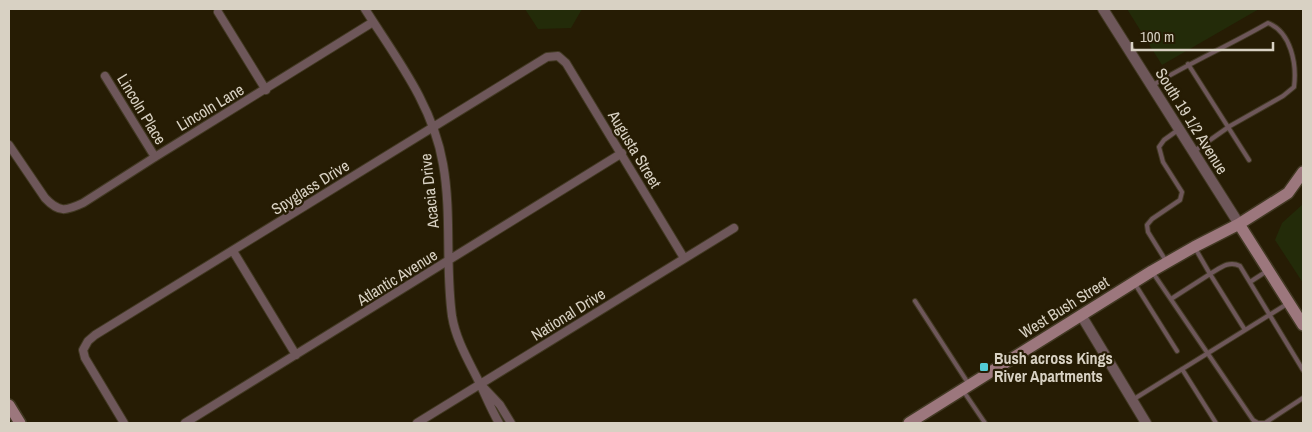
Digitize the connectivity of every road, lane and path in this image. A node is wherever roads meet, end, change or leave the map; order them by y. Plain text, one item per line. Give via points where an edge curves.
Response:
1 (365, 9) edge
2 (1103, 9) edge
3 (218, 12) dead end
4 (373, 22) junction
5 (558, 56) joint
6 (1188, 64) junction
7 (105, 76) dead end
8 (1151, 86) junction
9 (266, 90) junction
10 (434, 126) junction
11 (1228, 127) junction
12 (1178, 130) junction
13 (9, 145) edge
14 (1193, 152) junction
15 (622, 153) junction
16 (155, 157) junction
17 (1249, 160) dead end
18 (1303, 172) edge
19 (1239, 224) junction
20 (734, 228) dead end
21 (1194, 247) junction
22 (233, 251) junction
23 (684, 258) junction
24 (448, 261) junction
25 (1167, 263) junction
26 (1268, 270) junction
27 (1152, 271) junction
28 (1210, 274) junction
29 (1134, 282) junction
30 (1250, 282) junction
31 (1171, 299) junction
32 (915, 301) dead end
33 (1289, 303) junction
34 (1081, 315) junction
35 (1270, 315) junction
36 (1303, 325) edge
37 (1245, 330) junction
38 (1177, 351) dead end
39 (1207, 354) junction
40 (296, 356) junction
41 (1182, 369) junction
42 (1303, 370) edge
43 (480, 384) junction
44 (966, 387) junction
45 (1303, 398) edge
46 (1132, 400) junction
47 (9, 405) edge
48 (20, 423) edge
49 (124, 423) edge
50 (185, 423) edge
51 (417, 423) edge
52 (499, 423) edge
53 (511, 423) edge
54 (909, 423) edge
55 (985, 423) edge
56 (1146, 423) edge
57 (1216, 423) edge

1 - 4 street, Acacia Drive
2 - 8 street, South 19 1/2 Avenue
3 - 9 street
4 - 9 street, Lincoln Lane
4 - 10 street, Acacia Drive via 419,95
5 - 10 street, Spyglass Drive via 546,57
5 - 15 street, Augusta Street via 566,63
6 - 8 lane
6 - 11 lane
6 - 11 lane via 1268,23 1277,27 1286,38 1296,73 1294,86 1283,96
7 - 16 street, Lincoln Place
8 - 12 street, South 19 1/2 Avenue
9 - 16 street, Lincoln Lane
10 - 22 street, Spyglass Drive
10 - 24 street, Acacia Drive via 447,199
11 - 14 lane
11 - 17 lane
12 - 14 street, South 19 1/2 Avenue
12 - 25 lane via 1159,147 1163,162 1182,192 1180,200 1147,225
13 - 16 street, Lincoln Lane via 45,198 58,209 70,209 83,203
14 - 19 street, South 19 1/2 Avenue
15 - 23 street, Augusta Street
15 - 24 street, Atlantic Avenue
18 - 19 main road, West Bush Street via 1288,193
19 - 21 main road, West Bush Street
19 - 26 main road
20 - 23 street, National Drive
21 - 25 main road, West Bush Street
21 - 28 lane
22 - 40 street
22 - 49 street, Spyglass Drive via 88,342 83,350 89,368
23 - 43 street, National Drive
24 - 40 street, Atlantic Avenue
24 - 43 street, Acacia Drive via 452,317 460,343
25 - 27 main road, West Bush Street
26 - 30 lane
26 - 33 main road
27 - 29 main road, West Bush Street
27 - 31 lane
28 - 30 lane via 1234,263 1240,266
28 - 31 lane
28 - 37 lane
29 - 34 main road, West Bush Street
29 - 38 lane
30 - 35 lane
31 - 39 lane
32 - 44 lane
33 - 35 lane
33 - 36 main road
34 - 44 main road, West Bush Street
34 - 46 street
35 - 37 lane
35 - 42 lane
37 - 39 lane
39 - 41 lane
39 - 45 lane via 1258,423 1264,423
40 - 50 street, Atlantic Avenue
41 - 46 lane
41 - 57 lane
43 - 51 street, National Drive
43 - 52 street, Acacia Drive
43 - 53 street, Acacia Drive via 500,405
44 - 54 main road, West Bush Street
44 - 55 lane
46 - 56 street
47 - 48 main road

